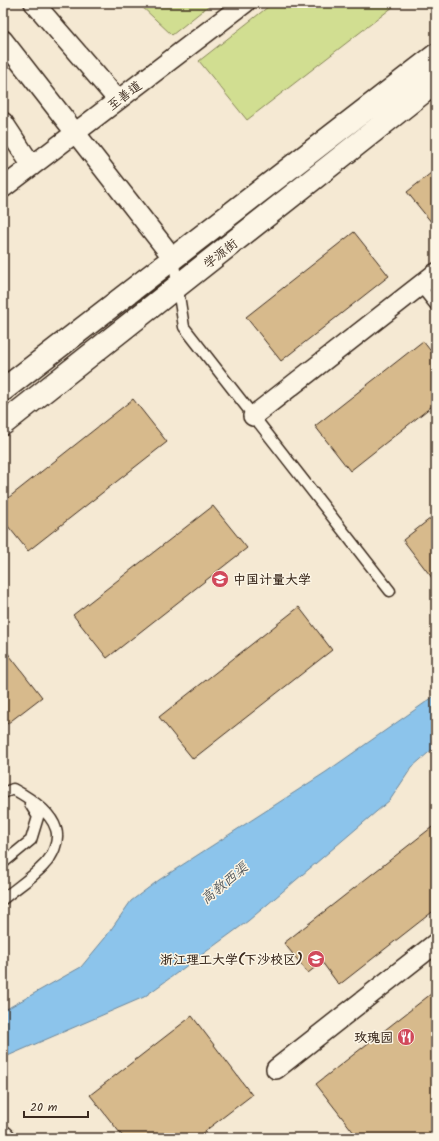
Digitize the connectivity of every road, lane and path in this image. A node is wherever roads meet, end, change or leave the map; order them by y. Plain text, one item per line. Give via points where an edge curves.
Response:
1 (34, 3) edge
2 (246, 3) edge
3 (3, 40) edge
4 (436, 55) edge
5 (436, 82) edge
6 (118, 100) junction
7 (3, 122) edge
8 (75, 132) junction
9 (32, 166) junction
10 (3, 188) edge
11 (173, 258) junction
12 (436, 273) edge
13 (178, 286) junction
14 (420, 286) junction
15 (436, 306) edge
16 (3, 390) edge
17 (253, 416) junction
18 (3, 424) edge
19 (390, 591) dead end
20 (3, 793) edge
21 (26, 796) junction
22 (3, 863) edge
23 (3, 899) edge
24 (436, 943) edge
25 (276, 1068) dead end

1 - 6 street
2 - 6 street, 至善道
3 - 8 street
4 - 11 main road, 学源街
5 - 13 main road, 学源街
6 - 8 street, 至善道
7 - 9 street
8 - 9 street, 至善道
8 - 11 street
9 - 10 street, 至善道
11 - 13 lane
11 - 16 main road, 学源街
12 - 14 street
13 - 17 lane via 184,327
13 - 18 main road, 学源街
14 - 15 lane
14 - 17 street
17 - 19 lane
20 - 21 lane via 14,789
21 - 22 lane via 38,817 31,840
21 - 23 lane via 47,814 57,829 56,848 44,865
24 - 25 street

